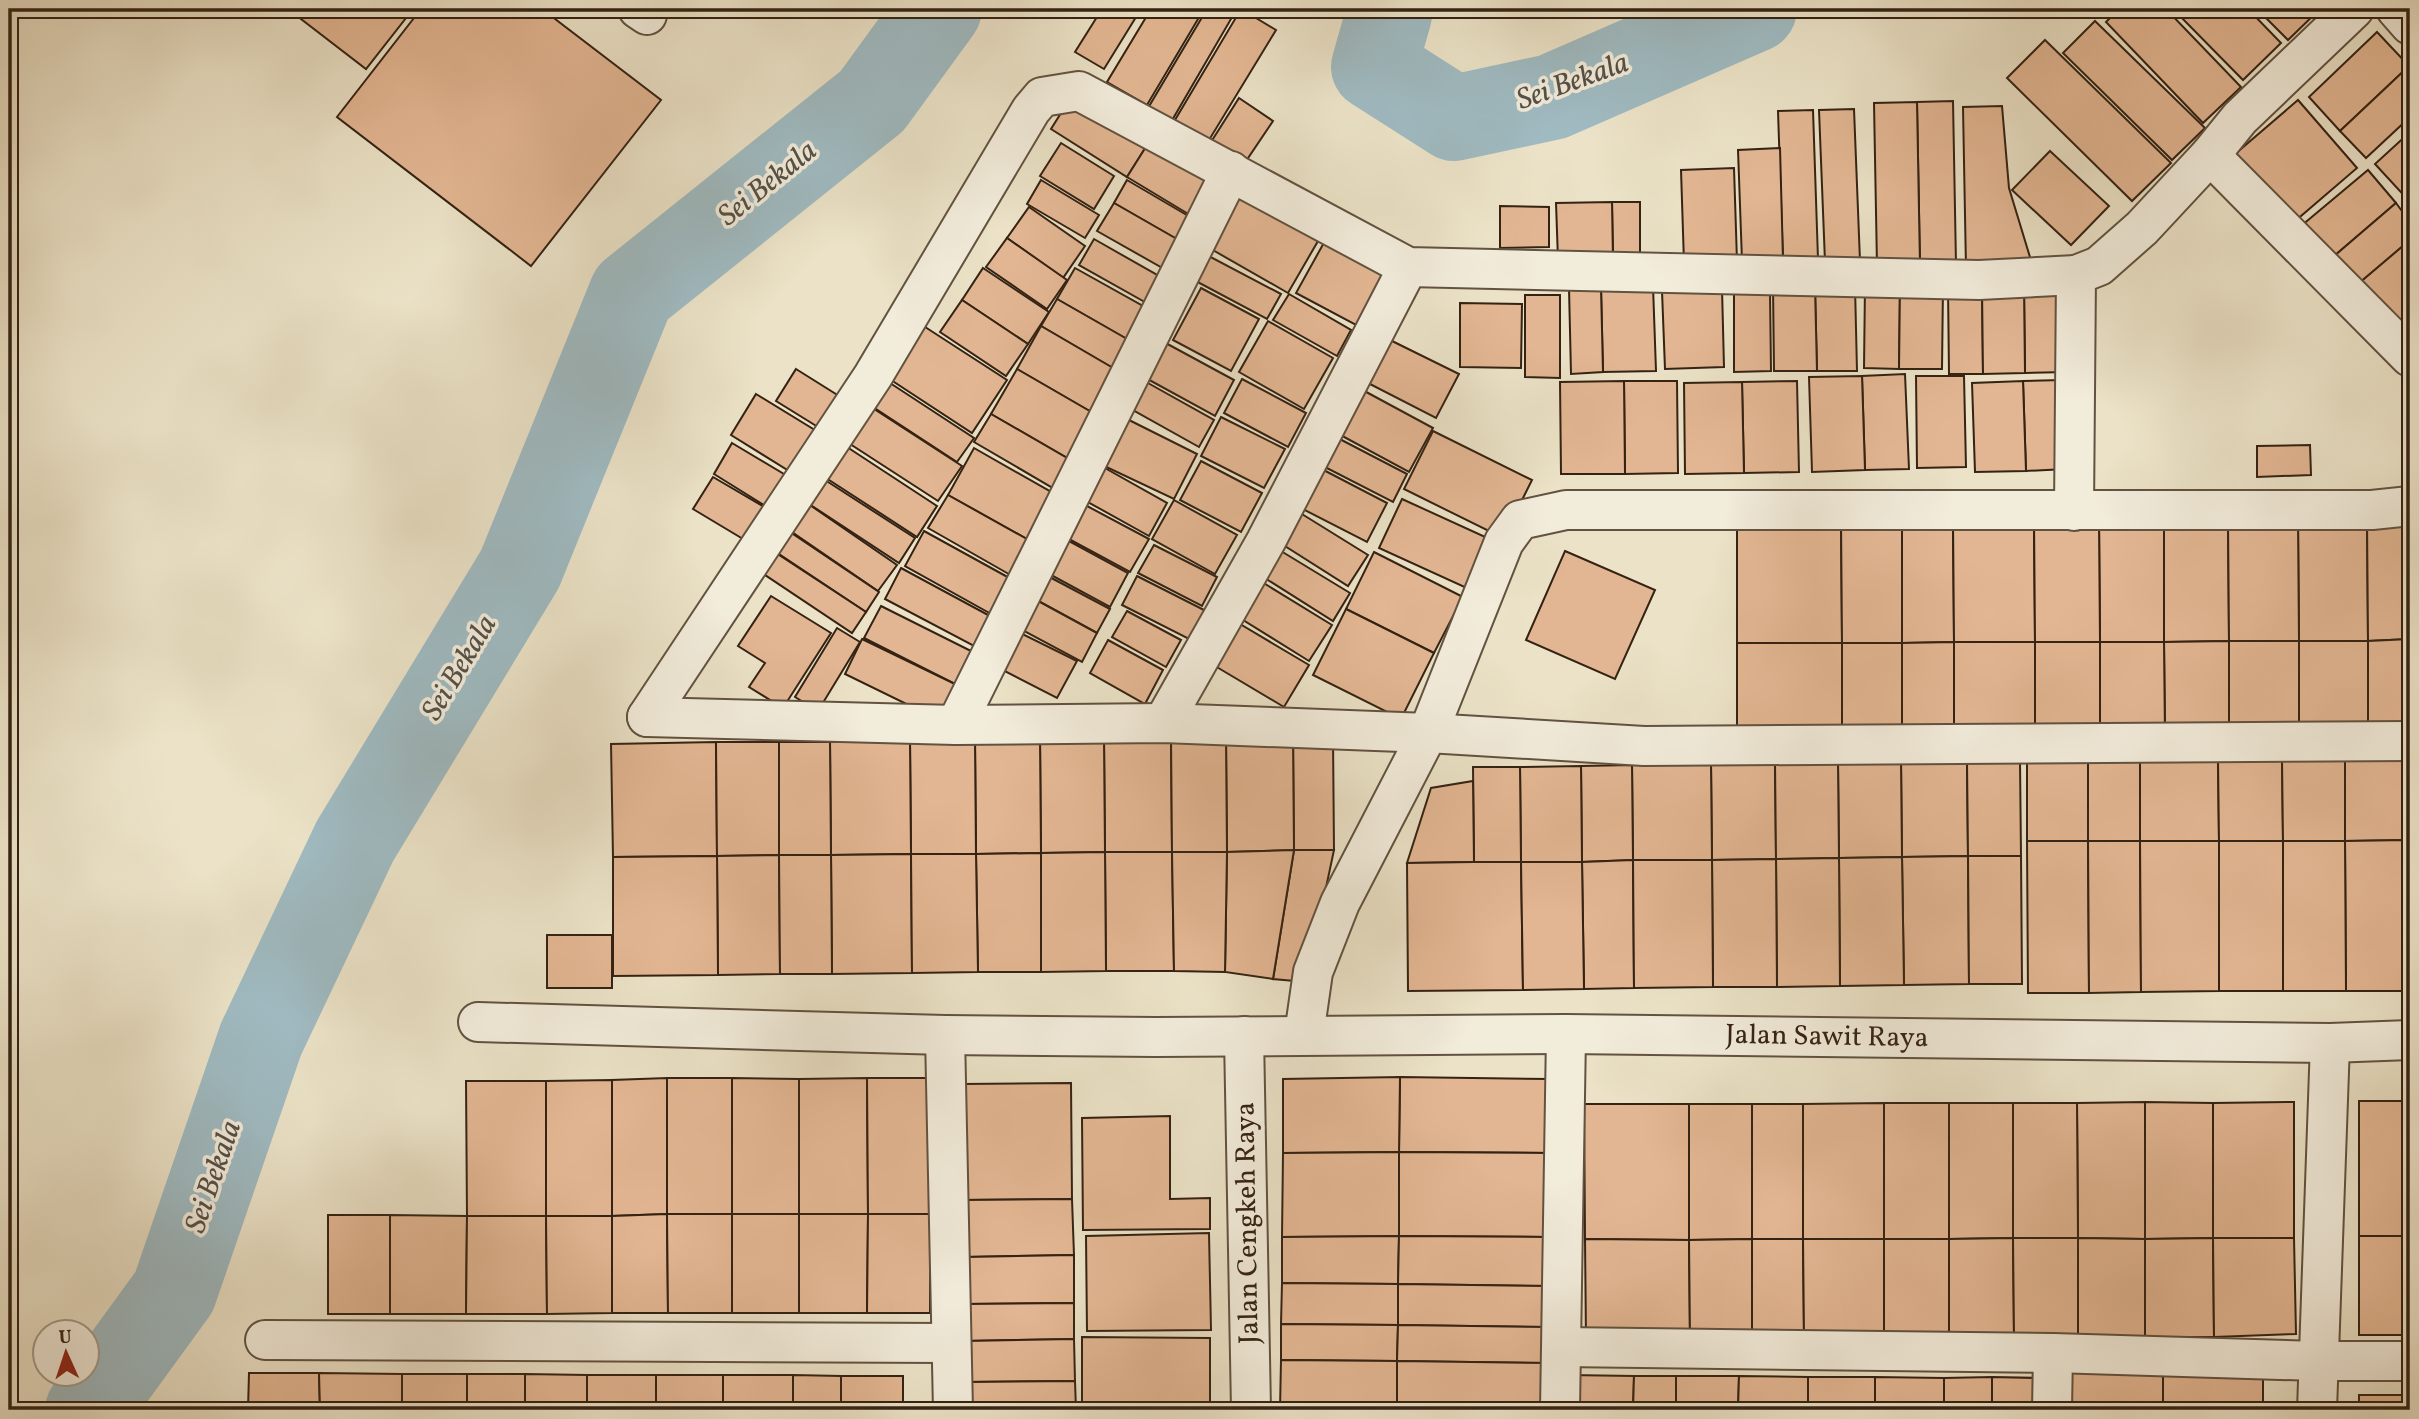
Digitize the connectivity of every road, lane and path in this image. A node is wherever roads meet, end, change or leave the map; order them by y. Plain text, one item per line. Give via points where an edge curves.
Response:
1 (2354, 9) edge
2 (2396, 9) edge
3 (2410, 25) edge
4 (2210, 155) junction
5 (1231, 171) junction
6 (1408, 267) junction
7 (2076, 275) junction
8 (2410, 357) edge
9 (2410, 506) edge
10 (2074, 511) junction
11 (1163, 723) junction
12 (956, 725) junction
13 (1428, 733) junction
14 (2410, 741) edge
15 (478, 1022) dead end
16 (1566, 1034) junction
17 (945, 1035) junction
18 (1304, 1035) junction
19 (1244, 1036) junction
20 (2410, 1040) edge
21 (2330, 1043) junction
22 (265, 1339) dead end
23 (950, 1343) junction
24 (1562, 1347) junction
25 (2053, 1353) junction
26 (2317, 1361) junction
27 (2410, 1361) edge
28 (953, 1410) edge
29 (1251, 1410) edge
30 (1560, 1410) edge
31 (2052, 1410) edge
32 (2317, 1410) edge

1 - 4 street via 2240,118
2 - 3 street
4 - 7 street via 2142,228 2099,266
4 - 8 street
5 - 6 street
5 - 12 street
5 - 12 street via 1079,91 1042,97 873,376 648,717
6 - 7 street via 1979,280
6 - 11 street via 1266,541
7 - 10 street
9 - 10 street
10 - 13 street via 1566,510 1520,520 1504,542
11 - 12 street
11 - 13 street
13 - 14 street via 1644,746
13 - 18 street via 1340,903 1313,972
15 - 17 street, Jalan Sawit Raya
16 - 18 street, Jalan Sawit Raya
16 - 21 street, Jalan Sawit Raya
16 - 24 street
17 - 19 street, Jalan Sawit Raya
17 - 23 street
18 - 19 street, Jalan Sawit Raya
19 - 29 street, Jalan Cengkeh Raya
20 - 21 street, Jalan Sawit Raya
21 - 26 street
22 - 23 street
23 - 28 street
24 - 25 street
24 - 30 street
25 - 26 street
25 - 31 street
26 - 27 street
26 - 32 street

